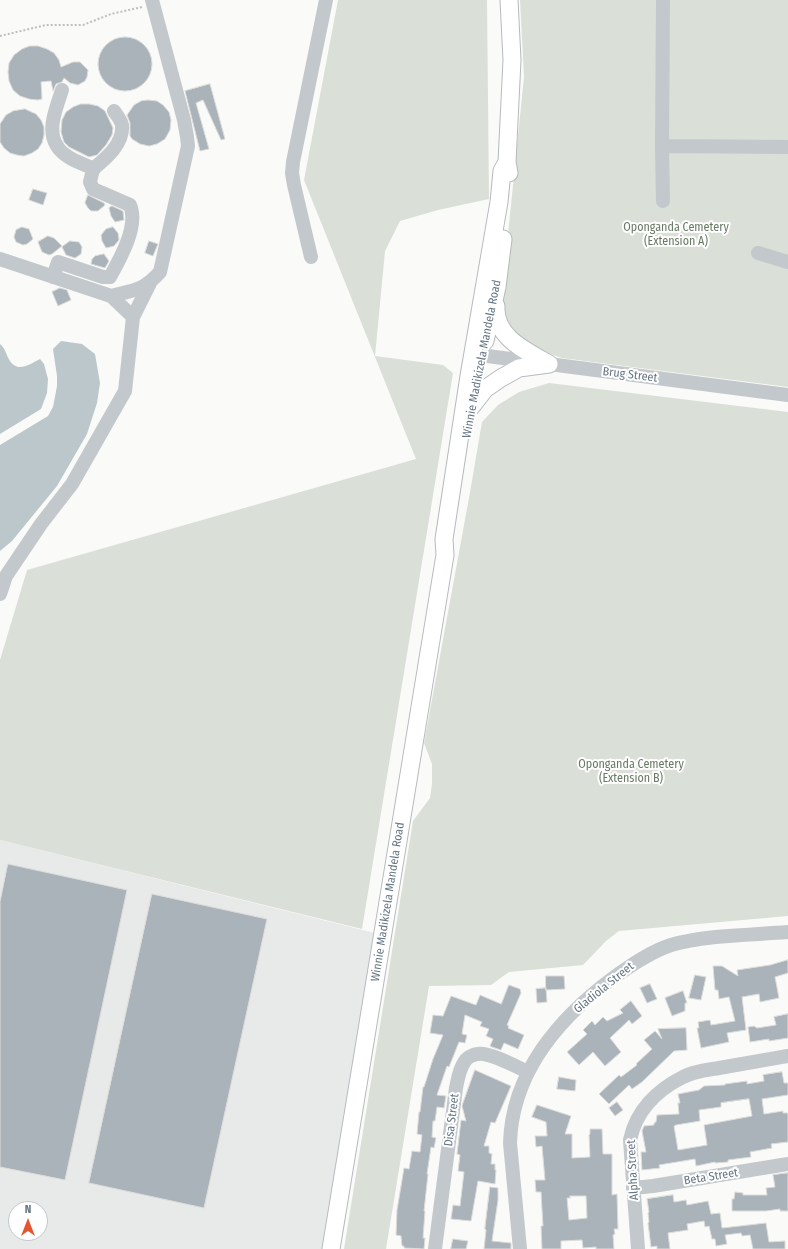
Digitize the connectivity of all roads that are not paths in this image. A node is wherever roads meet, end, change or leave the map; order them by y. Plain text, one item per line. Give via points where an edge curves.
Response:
1 (326, 0) edge
2 (510, 0) edge
3 (663, 0) edge
4 (153, 2) edge
5 (62, 90) dead end
6 (114, 111) dead end
7 (662, 146) junction
8 (788, 146) edge
9 (507, 162) junction
10 (94, 169) junction
11 (663, 201) dead end
12 (758, 253) dead end
13 (311, 257) dead end
14 (0, 259) edge
15 (788, 262) edge
16 (53, 277) junction
17 (151, 282) junction
18 (497, 287) junction
19 (111, 296) junction
20 (133, 317) junction
21 (477, 354) junction
22 (549, 364) junction
23 (788, 395) edge
24 (471, 407) junction
25 (445, 555) junction
26 (0, 594) edge
27 (788, 932) edge
28 (788, 1056) edge
29 (528, 1072) junction
30 (788, 1164) edge
31 (633, 1188) junction
32 (331, 1249) edge
33 (435, 1249) edge
34 (520, 1249) edge
35 (638, 1249) edge

1 - 13 street via 293,168 294,185
2 - 9 main road, Winnie Madikizela Mandela Road via 512,60
3 - 7 street
4 - 17 street via 184,120 188,146 160,272
5 - 10 street via 53,123 57,147 69,157
6 - 10 street via 122,125 120,139 116,147
7 - 8 street
7 - 11 street
9 - 18 main road, Winnie Madikizela Mandela Road via 509,172
9 - 21 main road, Winnie Madikizela Mandela Road via 502,171
10 - 16 street via 90,182 93,189 130,205 133,212 125,247 110,277 102,277 58,262
12 - 15 street
14 - 16 street
16 - 19 street
17 - 19 street via 138,289
17 - 20 street
18 - 21 main road, Winnie Madikizela Mandela Road
18 - 22 main road via 495,313 503,331 510,340
19 - 20 street
20 - 26 street via 125,391 72,484 6,576
21 - 22 street, Brug Street
21 - 24 main road, Winnie Madikizela Mandela Road
21 - 25 main road, Winnie Madikizela Mandela Road via 444,539
22 - 23 street, Brug Street
22 - 24 main road via 519,368 485,389
24 - 25 main road, Winnie Madikizela Mandela Road via 451,540
25 - 32 main road, Winnie Madikizela Mandela Road
27 - 29 street, Gladiola Street via 686,942 645,957 608,982 575,1010 543,1046
28 - 31 street, Alpha Street via 684,1076 650,1100 632,1128 630,1140
29 - 33 street, Disa Street via 493,1057 478,1054 465,1059 456,1088
29 - 34 street, Gladiola Street via 520,1088 510,1126
30 - 31 street, Beta Street
31 - 35 street, Alpha Street

